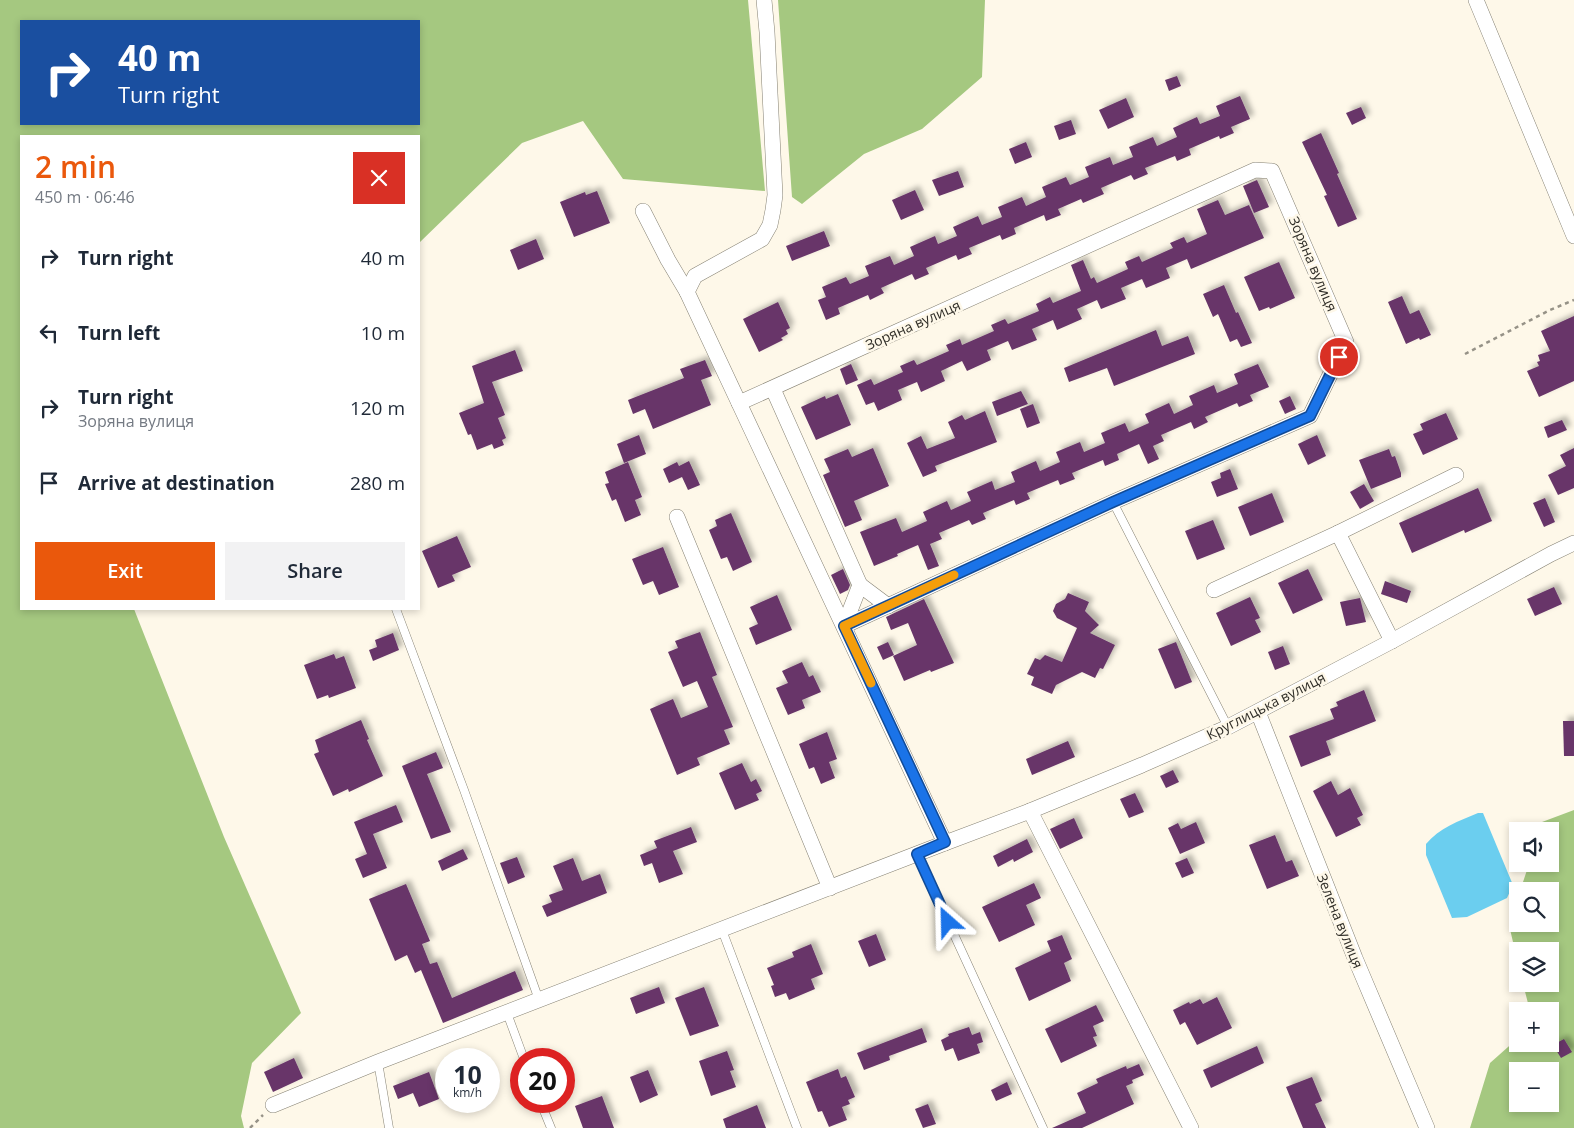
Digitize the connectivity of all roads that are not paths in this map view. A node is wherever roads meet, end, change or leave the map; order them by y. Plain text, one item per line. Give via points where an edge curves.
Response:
1 (764, 0) edge
2 (1476, 0) edge
3 (643, 211) dead end
4 (1574, 236) edge
5 (688, 292) junction
6 (773, 389) junction
7 (739, 403) junction
8 (1456, 475) dead end
9 (1113, 502) junction
10 (677, 516) dead end
11 (1338, 533) junction
12 (1574, 543) edge
13 (860, 585) junction
14 (1214, 590) dead end
15 (888, 606) junction
16 (396, 610) edge
17 (844, 626) junction
18 (1392, 641) junction
19 (1258, 712) junction
20 (1228, 726) junction
21 (1030, 811) junction
22 (945, 842) junction
23 (917, 854) junction
24 (830, 888) junction
25 (722, 930) junction
26 (539, 1000) junction
27 (507, 1014) junction
28 (520, 1048) edge
29 (378, 1062) junction
30 (273, 1105) road end
31 (545, 1113) edge
32 (389, 1128) edge
33 (551, 1128) edge
34 (797, 1128) edge
35 (1043, 1128) edge
36 (1191, 1128) edge
37 (1427, 1128) edge

1 - 5 street via 774,195 770,225 762,240 696,276
2 - 4 street
3 - 5 street
5 - 7 street
6 - 7 street, Зоряна вулиця
6 - 9 street, Зоряна вулиця via 1255,170 1272,171 1346,342 1310,416
6 - 13 street
7 - 17 street
8 - 11 street
9 - 15 street, Зоряна вулиця
9 - 20 lane
10 - 24 street
11 - 14 street
11 - 18 street
12 - 18 street, Круглицька вулиця
13 - 15 street
13 - 17 street
15 - 17 street, Зоряна вулиця
16 - 26 lane
17 - 22 street
18 - 19 street, Круглицька вулиця
19 - 20 street, Круглицька вулиця
19 - 37 street, Зелена вулиця via 1355,958
20 - 21 street, Круглицька вулиця
21 - 22 street, Круглицька вулиця
21 - 36 street
22 - 23 street, Круглицька вулиця
23 - 24 street, Круглицька вулиця
23 - 35 lane
24 - 25 street, Круглицька вулиця
25 - 26 street, Круглицька вулиця
25 - 34 lane
26 - 27 street, Круглицька вулиця
27 - 28 lane
27 - 29 street, Круглицька вулиця
29 - 30 street, Круглицька вулиця
29 - 32 lane
31 - 33 lane

